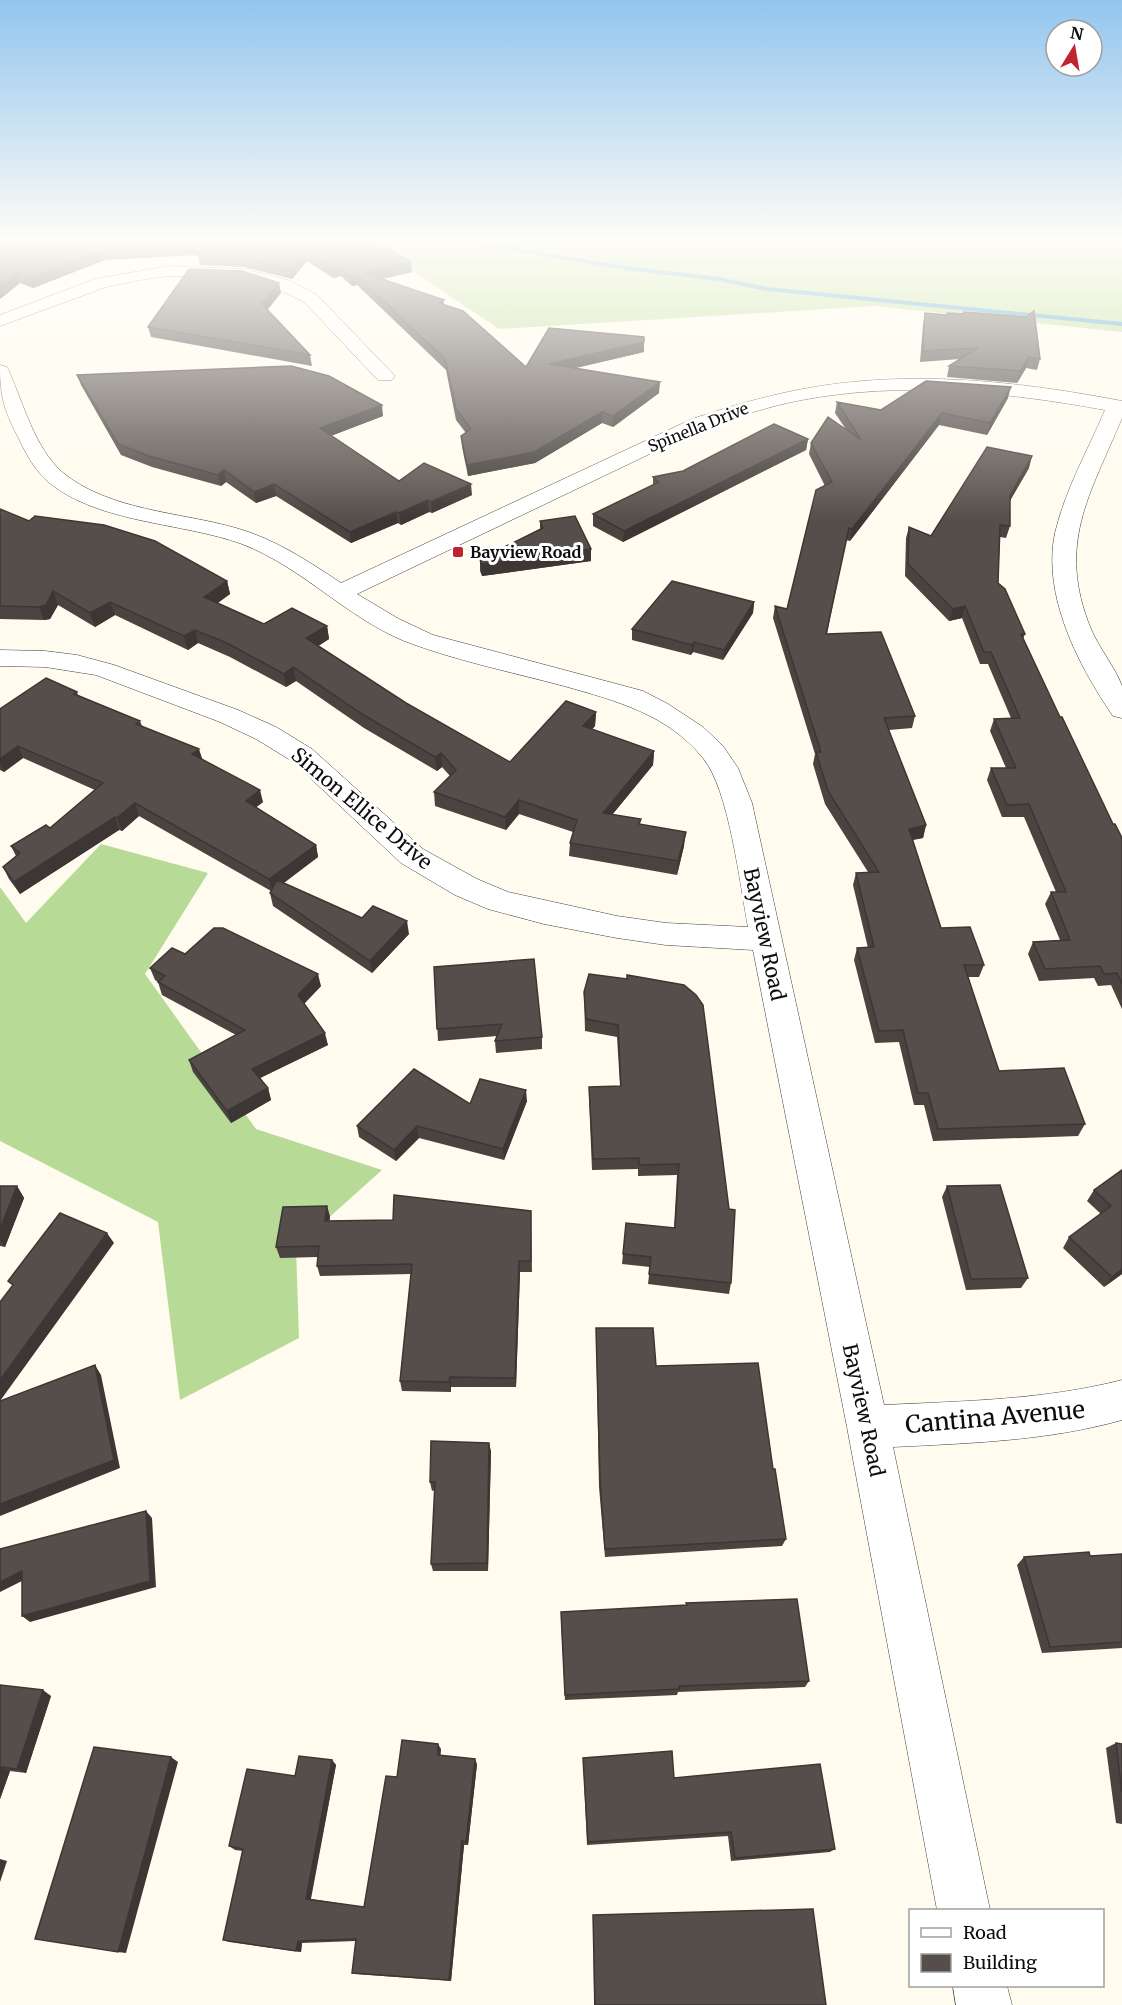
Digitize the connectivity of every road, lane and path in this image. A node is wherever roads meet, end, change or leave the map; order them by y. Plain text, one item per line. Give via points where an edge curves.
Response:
1 (345, 335) edge
2 (0, 371) edge
3 (385, 376) dead end
4 (1120, 407) edge
5 (339, 593) junction
6 (0, 658) edge
7 (1122, 710) edge
8 (766, 939) junction
9 (1122, 1400) edge
10 (867, 1427) junction
11 (964, 1909) edge
12 (980, 1987) edge
13 (984, 2005) edge

1 - 3 street
2 - 5 street, Bayview Road via 38,455 53,475 74,490 114,505 251,540 292,560
4 - 5 street, Spinella Drive via 1004,388 927,384 822,390 758,402 699,423
4 - 7 street via 1072,513 1063,549 1073,612
5 - 8 street, Bayview Road via 424,640 634,696 666,712 691,731 722,764 738,803
6 - 8 street, Simon Ellice Drive via 67,662 105,670 266,733 302,754 412,856 499,901 544,913 666,934
8 - 10 street, Bayview Road
9 - 10 street, Cantina Avenue via 1090,1410 1020,1418
10 - 11 street, Bayview Road
12 - 13 street

